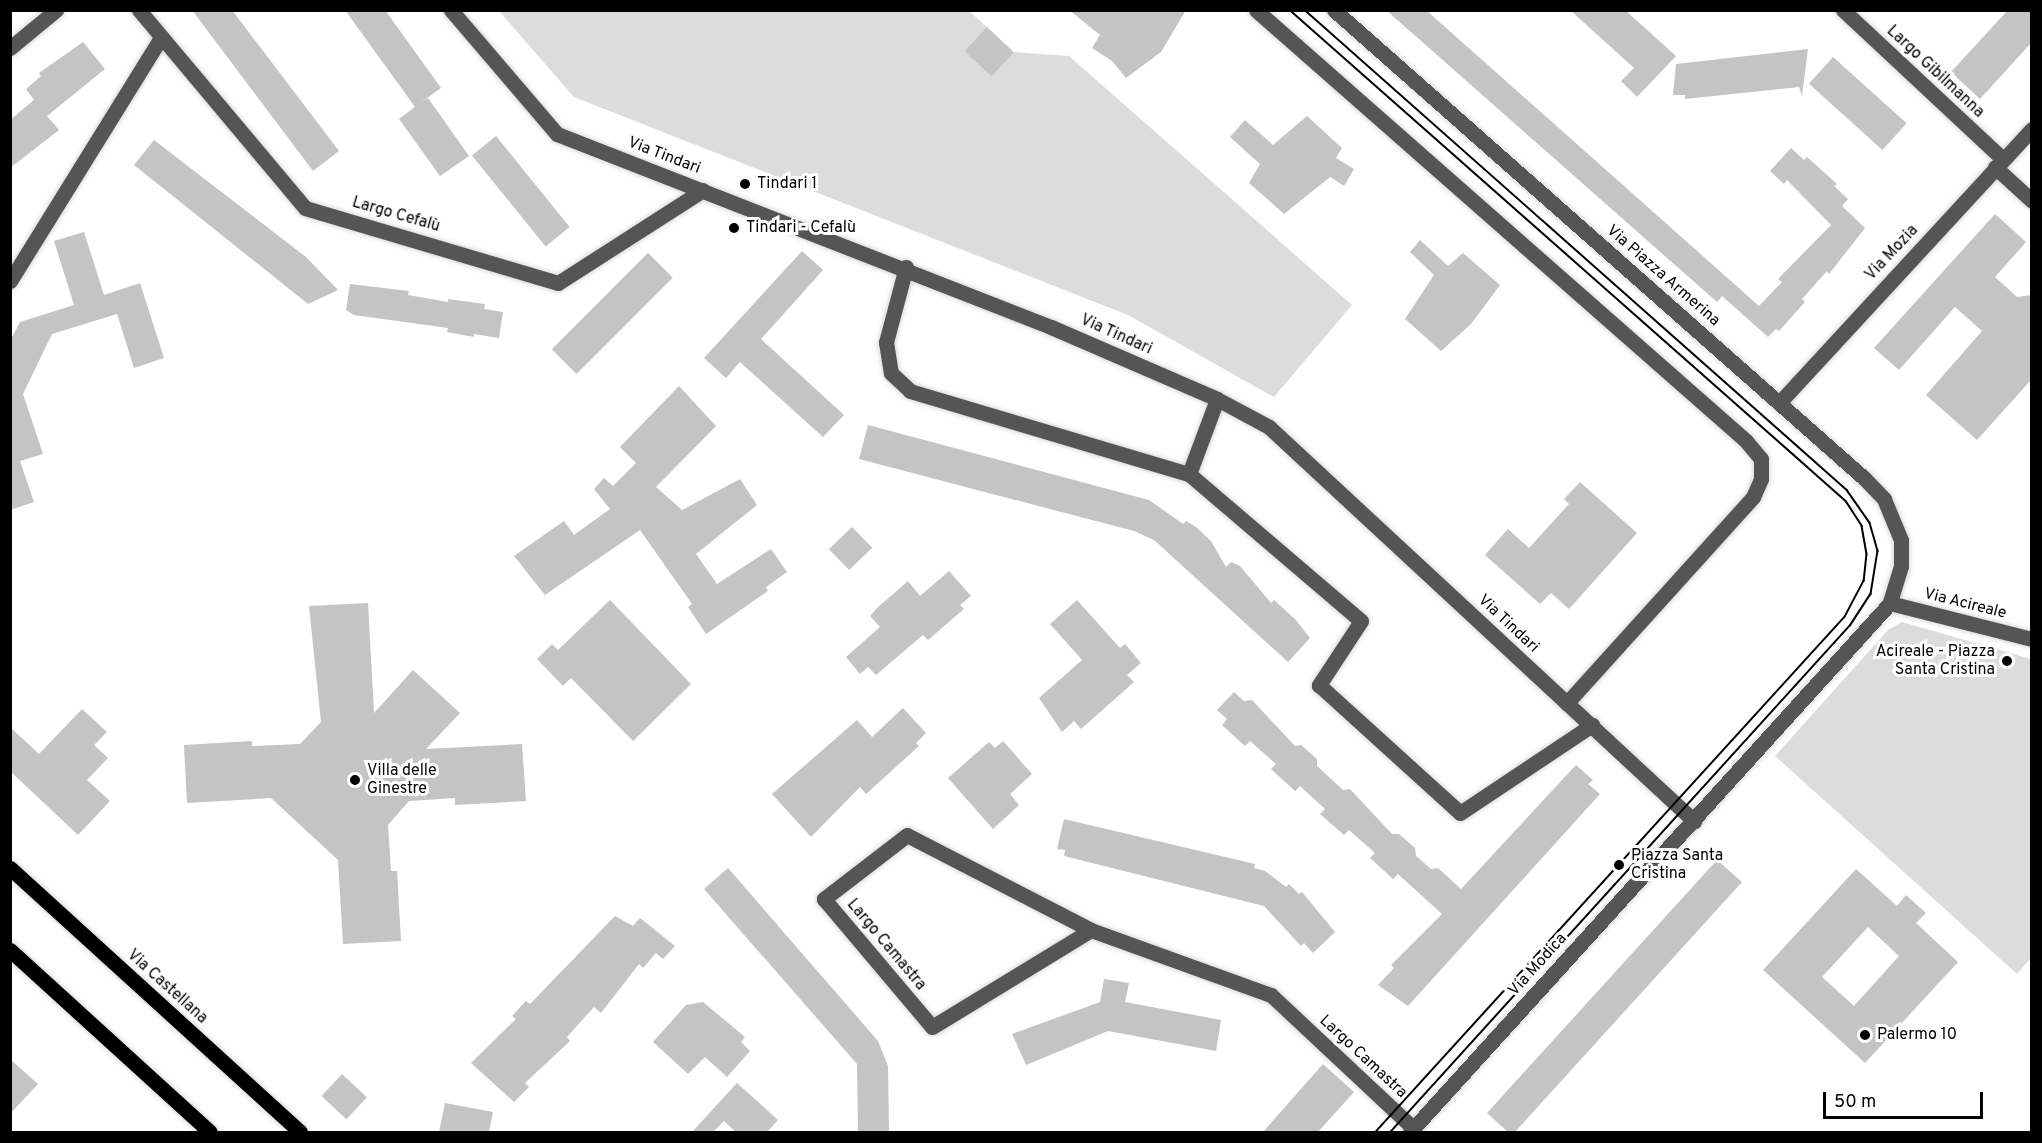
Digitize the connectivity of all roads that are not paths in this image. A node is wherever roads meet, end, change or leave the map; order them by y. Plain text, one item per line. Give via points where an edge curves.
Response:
1 (56, 10) edge
2 (139, 10) edge
3 (451, 10) edge
4 (1256, 10) edge
5 (1334, 10) edge
6 (1843, 10) edge
7 (161, 37) junction
8 (10, 48) edge
9 (2031, 129) edge
10 (1999, 163) junction
11 (703, 190) junction
12 (2031, 201) edge
13 (906, 267) junction
14 (10, 280) edge
15 (1217, 399) junction
16 (1779, 403) junction
17 (1189, 474) junction
18 (1890, 603) junction
19 (2031, 639) edge
20 (1567, 703) junction
21 (1592, 725) junction
22 (1694, 821) junction
23 (10, 868) edge
24 (1091, 930) junction
25 (10, 950) edge
26 (1411, 1130) edge
27 (210, 1132) edge
28 (300, 1132) edge

1 - 8 street
2 - 7 street, Largo Cefalù
3 - 11 street, Via Tindari via 556,134
4 - 20 street via 1746,441 1761,459 1761,479 1737,515
5 - 16 street, Via Piazza Armerina
6 - 10 street, Largo Gibilmanna
7 - 11 street, Largo Cefalù via 305,208 558,283
7 - 14 street
9 - 10 street, Via Mozia
10 - 12 street, Largo Gibilmanna
10 - 16 street, Via Mozia
11 - 13 street, Via Tindari
13 - 15 street, Via Tindari
13 - 17 street via 886,342 891,373 910,391
15 - 17 street
15 - 20 street, Via Tindari via 1269,427
16 - 18 street, Via Piazza Armerina via 1884,499 1901,540 1901,566
17 - 21 street via 1361,621 1319,685 1460,813
18 - 19 street, Via Acireale
18 - 22 street
20 - 21 street, Via Tindari
21 - 22 street, Via Tindari
22 - 26 street, Via Modica
23 - 28 main road, Via Castellana
24 - 24 street, Largo Camastra via 932,1028 824,899 907,835
24 - 26 street, Largo Camastra via 1271,995
25 - 27 main road

